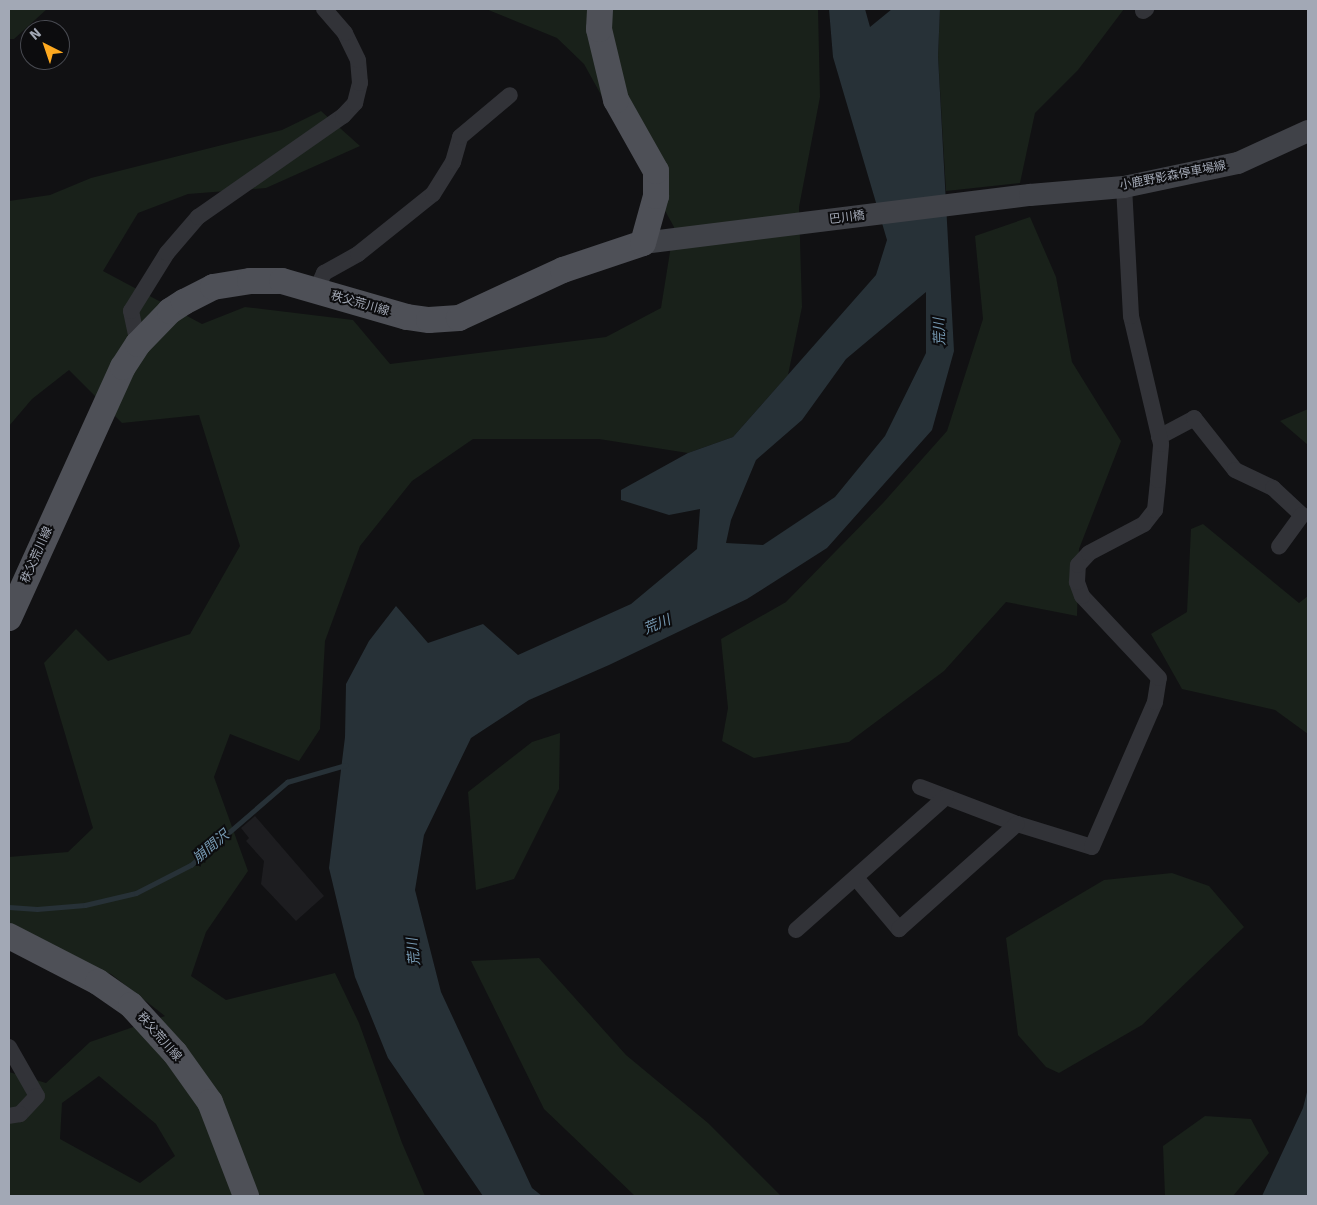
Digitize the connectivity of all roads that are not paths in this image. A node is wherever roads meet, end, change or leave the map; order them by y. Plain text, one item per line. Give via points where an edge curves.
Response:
1 (324, 9) edge
2 (600, 9) edge
3 (510, 95) dead end
4 (1308, 131) edge
5 (1124, 187) junction
6 (1030, 195) joint
7 (653, 242) junction
8 (316, 291) junction
9 (138, 344) junction
10 (1159, 437) junction
11 (1278, 547) dead end
12 (9, 618) edge
13 (920, 787) dead end
14 (946, 797) junction
15 (1017, 824) junction
16 (856, 878) junction
17 (796, 930) dead end
18 (9, 936) edge
19 (9, 1047) edge
20 (9, 1116) edge
21 (246, 1196) edge

1 - 9 street via 345,33 358,60 360,83 355,103 344,116 198,217 167,253 131,312
2 - 7 main road via 599,28 616,100 656,171
3 - 8 street via 460,137 453,162 433,194 358,254 324,273
4 - 5 main road, 小鹿野影森停車場線 via 1238,163
5 - 6 main road, 小鹿野影森停車場線
5 - 10 street via 1132,316
6 - 7 main road, 巴川橋
7 - 8 main road, 秩父荒川線 via 564,270 459,318 429,320 407,317
8 - 9 main road, 秩父荒川線 via 282,281 250,281 213,287 170,311
9 - 12 main road, 秩父荒川線 via 106,401
10 - 11 street via 1194,418 1235,470 1273,488 1295,508 1302,515
10 - 15 street via 1155,510 1144,524 1089,553 1078,565 1077,582 1082,596 1159,678 1155,702 1092,847
13 - 14 street
14 - 15 street
14 - 16 street
15 - 16 street via 899,929
16 - 17 street
18 - 21 main road, 秩父荒川線 via 89,977 131,1005 175,1053 210,1102
19 - 20 street via 37,1096 20,1114

